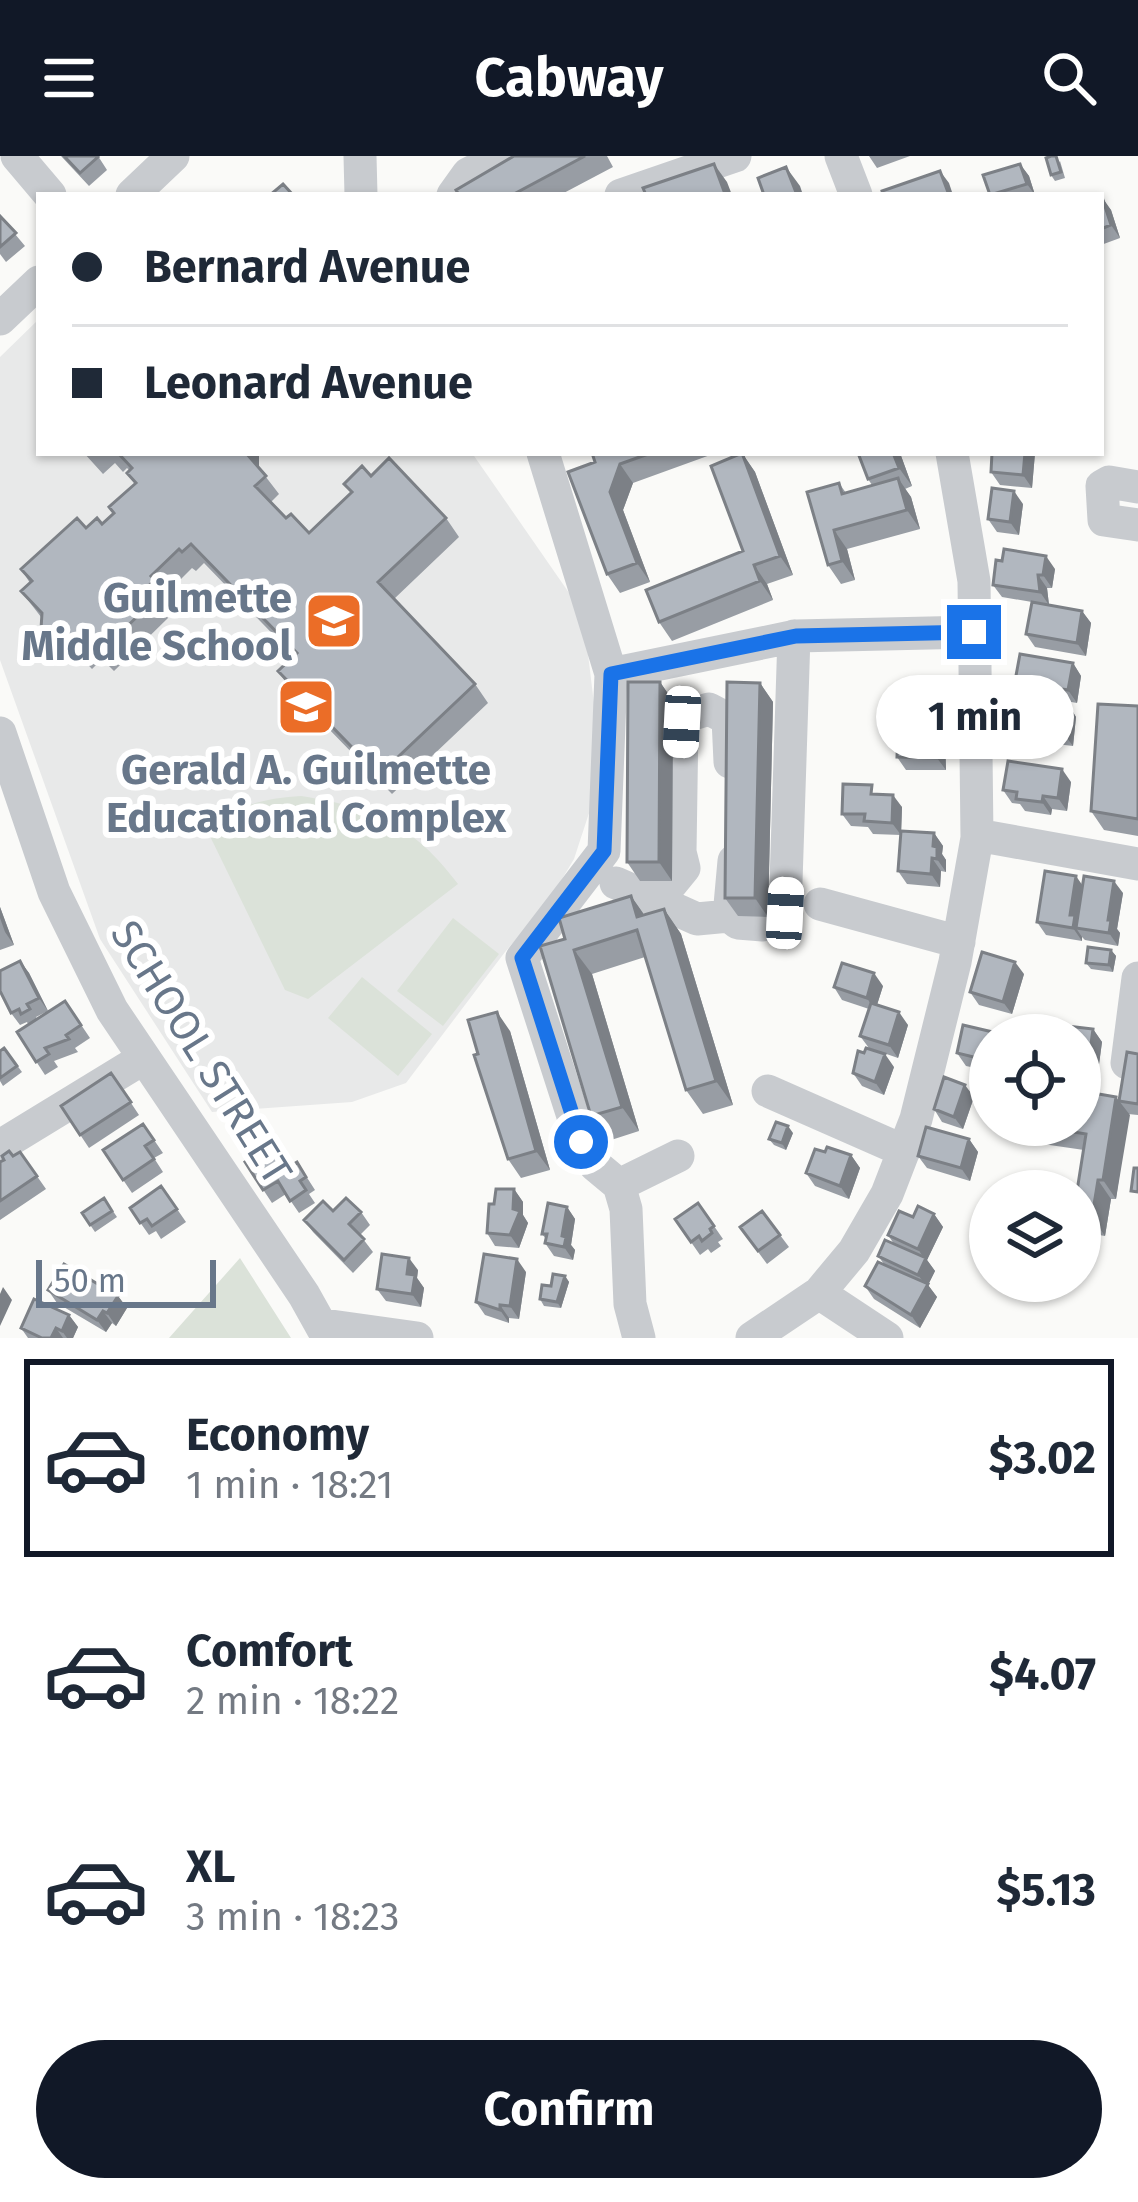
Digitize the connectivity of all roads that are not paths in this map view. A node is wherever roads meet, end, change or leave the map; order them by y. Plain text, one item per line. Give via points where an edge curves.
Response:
1 (17, 156) edge
2 (173, 156) edge
3 (360, 156) edge
4 (503, 156) edge
5 (735, 156) edge
6 (841, 156) edge
7 (47, 192) edge
8 (135, 192) edge
9 (361, 192) edge
10 (455, 192) edge
11 (630, 192) edge
12 (855, 192) edge
13 (36, 285) edge
14 (0, 319) edge
15 (544, 456) edge
16 (953, 456) edge
17 (1138, 488) edge
18 (1138, 525) edge
19 (974, 632) junction
20 (794, 636) junction
21 (611, 674) junction
22 (0, 733) edge
23 (731, 788) edge
24 (733, 834) edge
25 (977, 835) junction
26 (1138, 864) edge
27 (616, 883) dead end
28 (657, 902) junction
29 (820, 904) dead end
30 (729, 916) junction
31 (959, 942) junction
32 (1138, 978) edge
33 (144, 1058) junction
34 (1126, 1063) edge
35 (768, 1091) dead end
36 (0, 1146) edge
37 (904, 1151) junction
38 (678, 1156) dead end
39 (619, 1186) junction
40 (819, 1294) junction
41 (326, 1331) edge
42 (417, 1338) edge
43 (640, 1338) edge
44 (752, 1338) edge
45 (887, 1338) edge

1 - 7 street
2 - 8 street
3 - 9 street
4 - 10 street via 468,174
5 - 11 street
6 - 12 street
13 - 14 street
15 - 21 street
16 - 19 street
17 - 18 street via 1102,486 1101,511 1104,520
19 - 20 street
19 - 25 street
20 - 21 street
20 - 30 street via 785,913 763,925
21 - 39 street via 604,851 522,958 581,1142
22 - 33 street, SCHOOL STREET via 54,892
23 - 28 street via 728,719 693,713 682,722 684,868
24 - 30 street
25 - 26 street
25 - 31 street
27 - 28 street
28 - 30 street via 697,920
29 - 31 street
31 - 37 street
32 - 34 street
33 - 36 street
33 - 41 street, SCHOOL STREET
35 - 37 street
37 - 40 street via 854,1251
38 - 39 street
39 - 43 street
40 - 44 street
40 - 45 street
41 - 42 street

